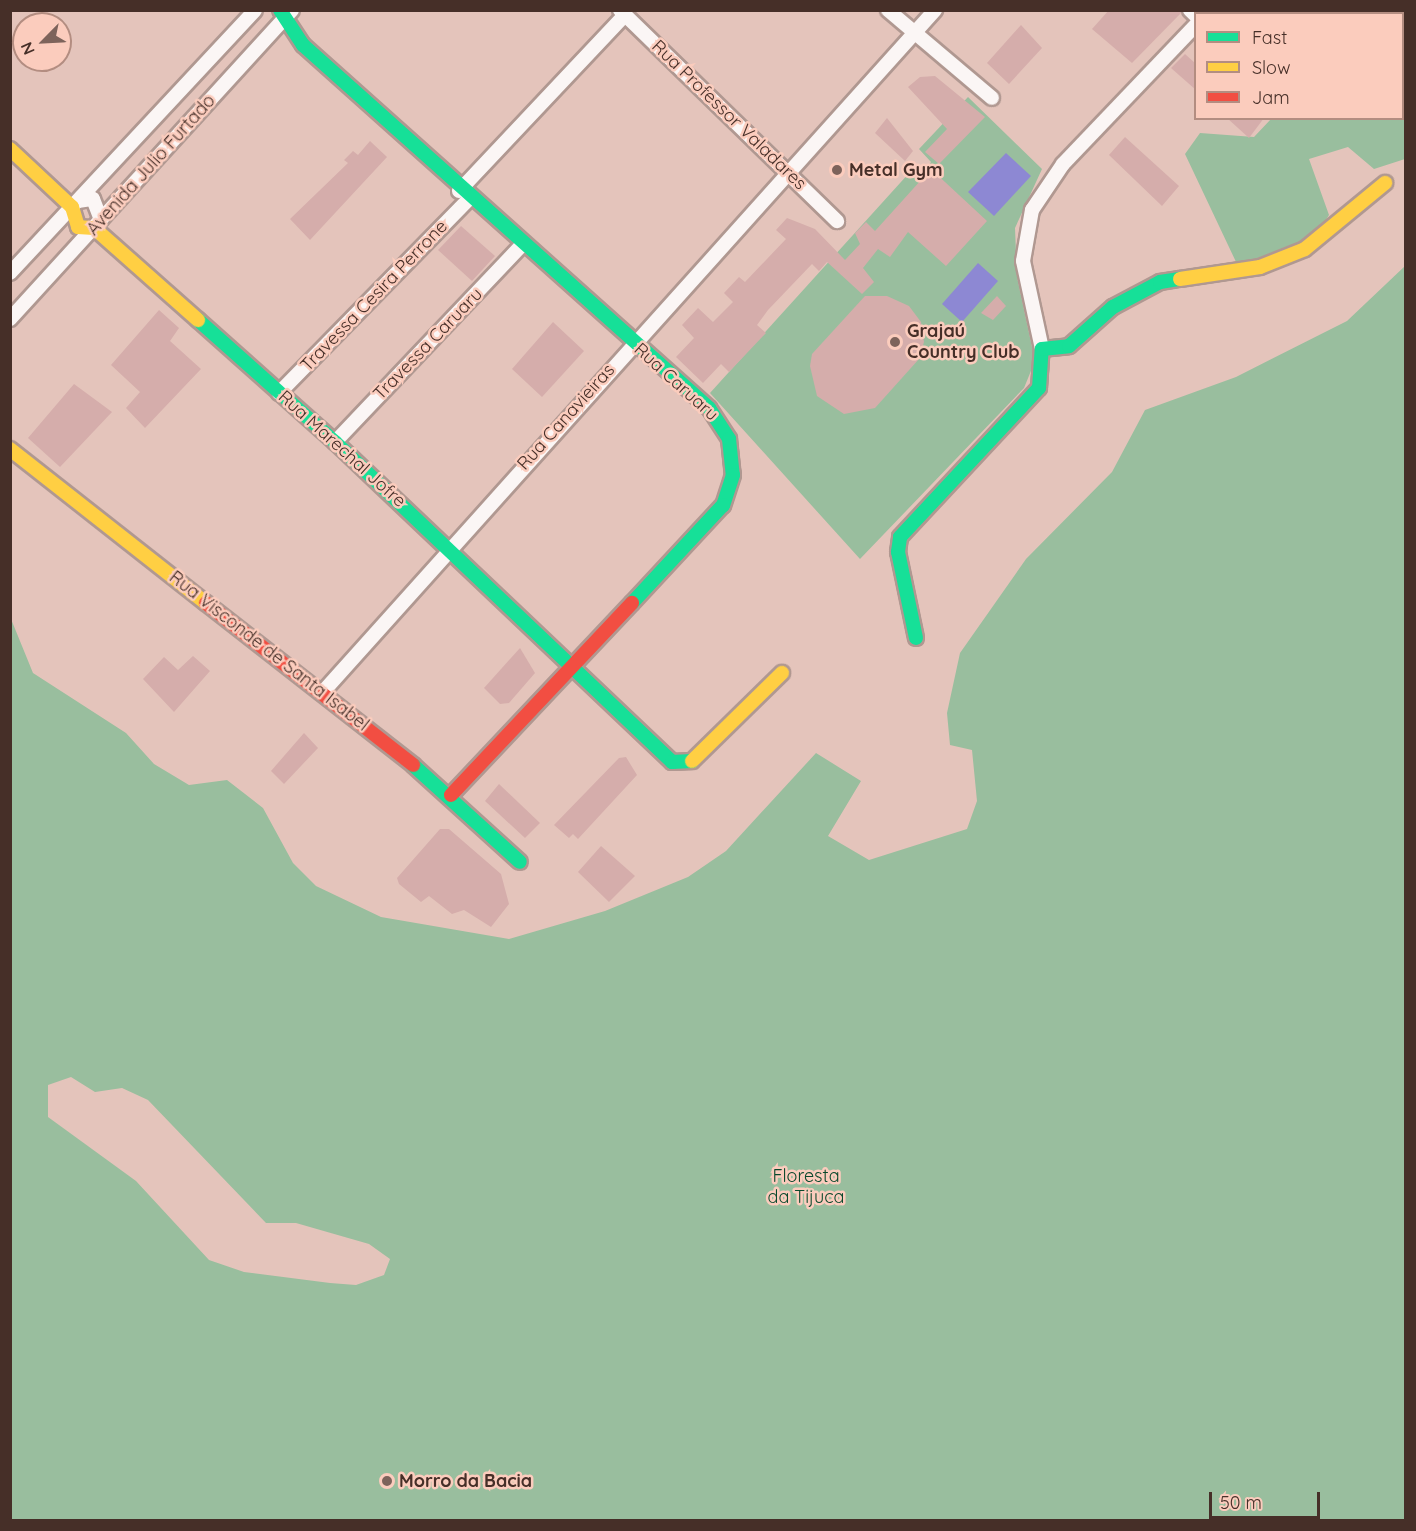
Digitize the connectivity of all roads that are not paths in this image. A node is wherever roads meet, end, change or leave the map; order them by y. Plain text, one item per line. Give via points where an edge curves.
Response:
1 (292, 10) edge
2 (888, 10) edge
3 (935, 10) edge
4 (255, 11) edge
5 (623, 13) edge
6 (281, 16) edge
7 (1194, 27) edge
8 (272, 31) junction
9 (912, 34) junction
10 (993, 98) dead end
11 (10, 149) edge
12 (788, 170) junction
13 (1385, 183) dead end
14 (464, 195) junction
15 (75, 204) junction
16 (837, 221) dead end
17 (98, 224) junction
18 (521, 246) junction
19 (10, 273) edge
20 (10, 319) edge
21 (633, 343) junction
22 (1042, 349) junction
23 (279, 393) junction
24 (335, 442) junction
25 (10, 449) edge
26 (451, 547) junction
27 (916, 638) dead end
28 (572, 666) junction
29 (782, 673) dead end
30 (322, 693) junction
31 (452, 795) junction
32 (520, 862) dead end

1 - 6 street, Avenida Julio Furtado
2 - 9 street
3 - 9 street, Rua Canavieiras
4 - 8 street via 257,26
4 - 15 street, Avenida Julio Furtado
5 - 12 street, Rua Professor Valadares
5 - 14 street, Travessa Cesira Perrone
6 - 8 street, Avenida Julio Furtado
6 - 14 street, Rua Caruaru
7 - 22 street via 1056,171 1032,210 1023,261
8 - 17 street, Avenida Julio Furtado
9 - 10 street via 942,52
9 - 12 street, Rua Canavieiras
11 - 15 street, Rua Marechal Jofre
12 - 16 street, Rua Professor Valadares
12 - 21 street, Rua Canavieiras
13 - 22 street via 1305,249 1260,267 1160,282 1113,308 1069,346
14 - 18 street, Rua Caruaru
14 - 23 street, Travessa Cesira Perrone
15 - 17 street, Rua Marechal Jofre via 78,227
15 - 17 street, Rua Marechal Jofre via 93,199
15 - 19 street, Avenida Julio Furtado
17 - 20 street, Avenida Julio Furtado
17 - 23 street, Rua Marechal Jofre
18 - 21 street, Rua Caruaru
18 - 24 street, Travessa Caruaru
21 - 26 street, Rua Canavieiras
21 - 28 street, Rua Caruaru via 723,425 733,475 723,505
22 - 27 street via 1039,388 900,537 898,552
23 - 24 street, Rua Marechal Jofre
24 - 26 street, Rua Marechal Jofre
25 - 30 street, Rua Visconde de Santa Isabel
26 - 28 street, Rua Marechal Jofre
26 - 30 street, Rua Canavieiras
28 - 29 street, Rua Marechal Jofre via 672,762 694,761
28 - 31 street, Rua Caruaru
30 - 31 street, Rua Visconde de Santa Isabel
31 - 32 street, Rua Visconde de Santa Isabel

